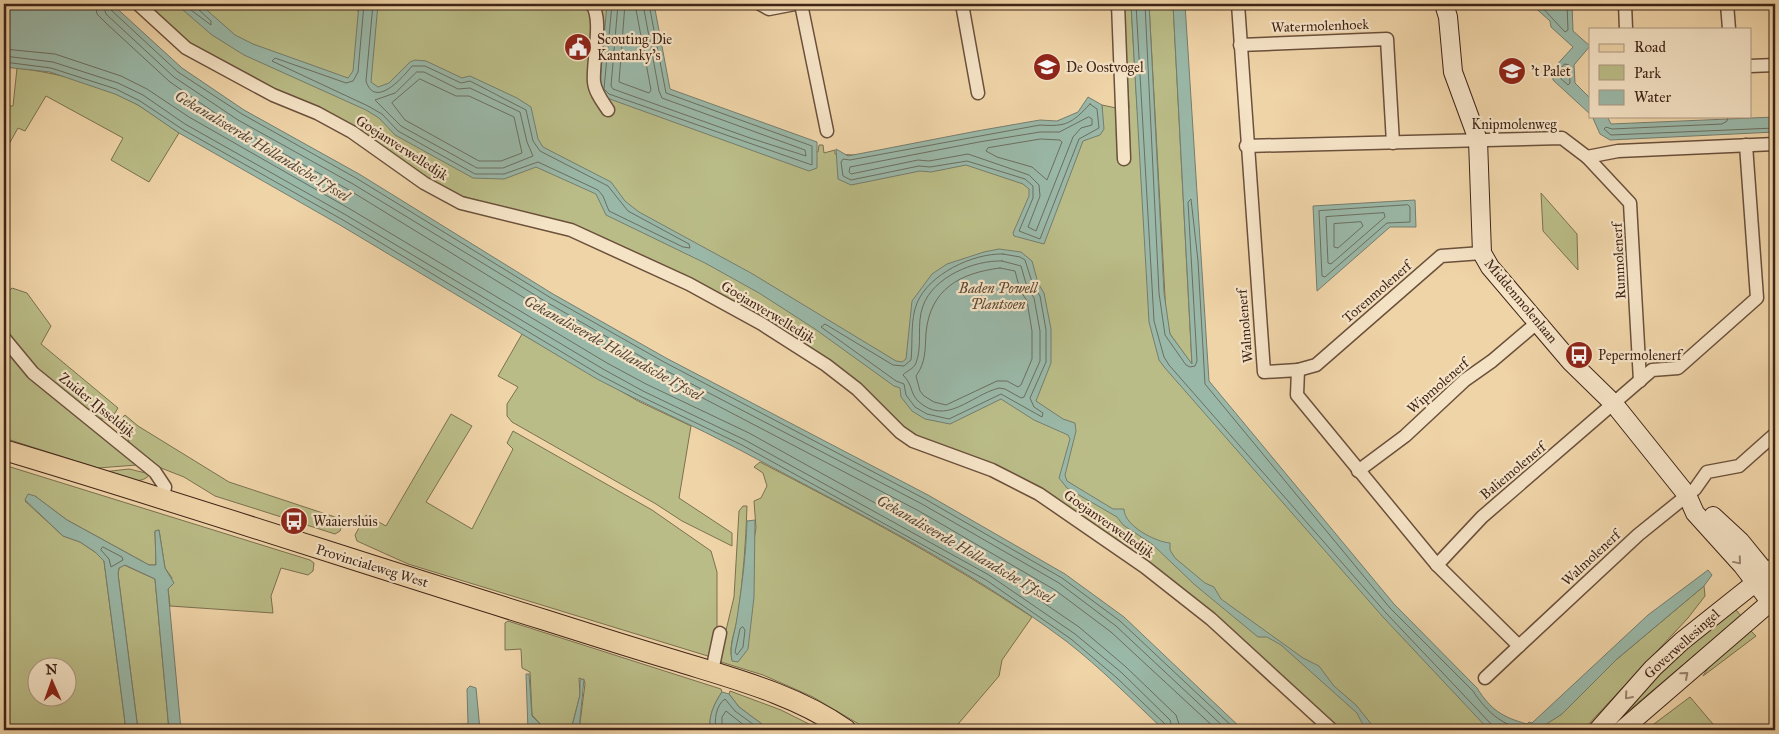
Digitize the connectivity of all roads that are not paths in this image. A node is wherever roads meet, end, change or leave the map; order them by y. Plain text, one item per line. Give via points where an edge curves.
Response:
1 (138, 4) edge
2 (591, 4) edge
3 (760, 4) edge
4 (795, 4) edge
5 (801, 4) edge
6 (962, 4) edge
7 (1118, 4) edge
8 (1238, 4) edge
9 (1444, 4) edge
10 (1625, 4) edge
11 (1728, 4) edge
12 (1626, 28) edge
13 (1728, 28) edge
14 (1240, 45) junction
15 (1775, 64) edge
16 (1752, 66) edge
17 (978, 93) dead end
18 (608, 110) dead end
19 (827, 131) dead end
20 (1478, 140) junction
21 (1393, 143) junction
22 (1775, 144) edge
23 (1746, 145) junction
24 (1246, 146) junction
25 (1587, 157) junction
26 (1124, 159) dead end
27 (1482, 253) junction
28 (1538, 322) junction
29 (4, 338) edge
30 (1298, 370) junction
31 (1640, 381) junction
32 (1614, 404) junction
33 (1775, 434) edge
34 (4, 450) edge
35 (1358, 471) junction
36 (1687, 495) junction
37 (162, 497) junction
38 (1437, 565) junction
39 (1768, 577) edge
40 (1774, 603) edge
41 (720, 633) dead end
42 (1519, 646) junction
43 (712, 671) junction
44 (1485, 678) dead end
45 (846, 730) edge
46 (1332, 730) edge
47 (1598, 730) edge
48 (1622, 730) edge

1 - 46 street, Goejanverwelledijk via 186,48 273,95 344,128 424,183 461,203 571,230 680,280 762,324 857,389 913,441 992,470 1039,494 1145,567 1211,619
2 - 18 street via 597,16 594,82 596,92
3 - 4 street via 769,9
5 - 19 street
6 - 17 street
7 - 26 street
8 - 14 street, Walmolenerf
9 - 20 street, Middenmolenlaan via 1453,72
10 - 12 street
11 - 13 street
14 - 21 street, Watermolenhoek via 1388,39
14 - 24 street, Walmolenerf
15 - 16 street
20 - 21 street, Knipmolenweg
20 - 25 street, Knipmolenweg via 1562,138
20 - 27 street, Middenmolenlaan
21 - 24 street, Knipmolenweg
22 - 23 street
23 - 25 street via 1618,150
23 - 31 street via 1757,298 1678,368 1652,370
24 - 30 street, Walmolenerf via 1264,372
25 - 31 street, Runmolenerf via 1630,203
27 - 28 street, Middenmolenlaan via 1490,268
27 - 30 street, Torenmolenerf via 1441,256 1316,364
28 - 32 street, Middenmolenlaan via 1570,361
28 - 35 street, Wipmolenerf via 1465,380 1405,436
29 - 37 street, Zuider IJsseldijk via 33,373 155,472 165,488
30 - 35 street via 1297,395
31 - 32 street
32 - 36 street, Middenmolenlaan
32 - 38 street, Baliemolenerf via 1482,517
33 - 36 street, Walmolenerf via 1739,466 1707,472
34 - 37 main road, Provincialeweg West
35 - 38 street
36 - 39 street, Middenmolenlaan via 1695,513
36 - 42 street, Walmolenerf via 1638,535
37 - 43 main road, Provincialeweg West via 336,556
38 - 42 street
39 - 40 street, Middenmolenlaan
39 -> 47 street, Goverwellesingel via 1682,641 1652,668
48 -> 40 street, Goverwellesingel
41 - 43 street
42 - 44 street, Walmolenerf
43 - 45 main road, Provincialeweg West via 772,692

